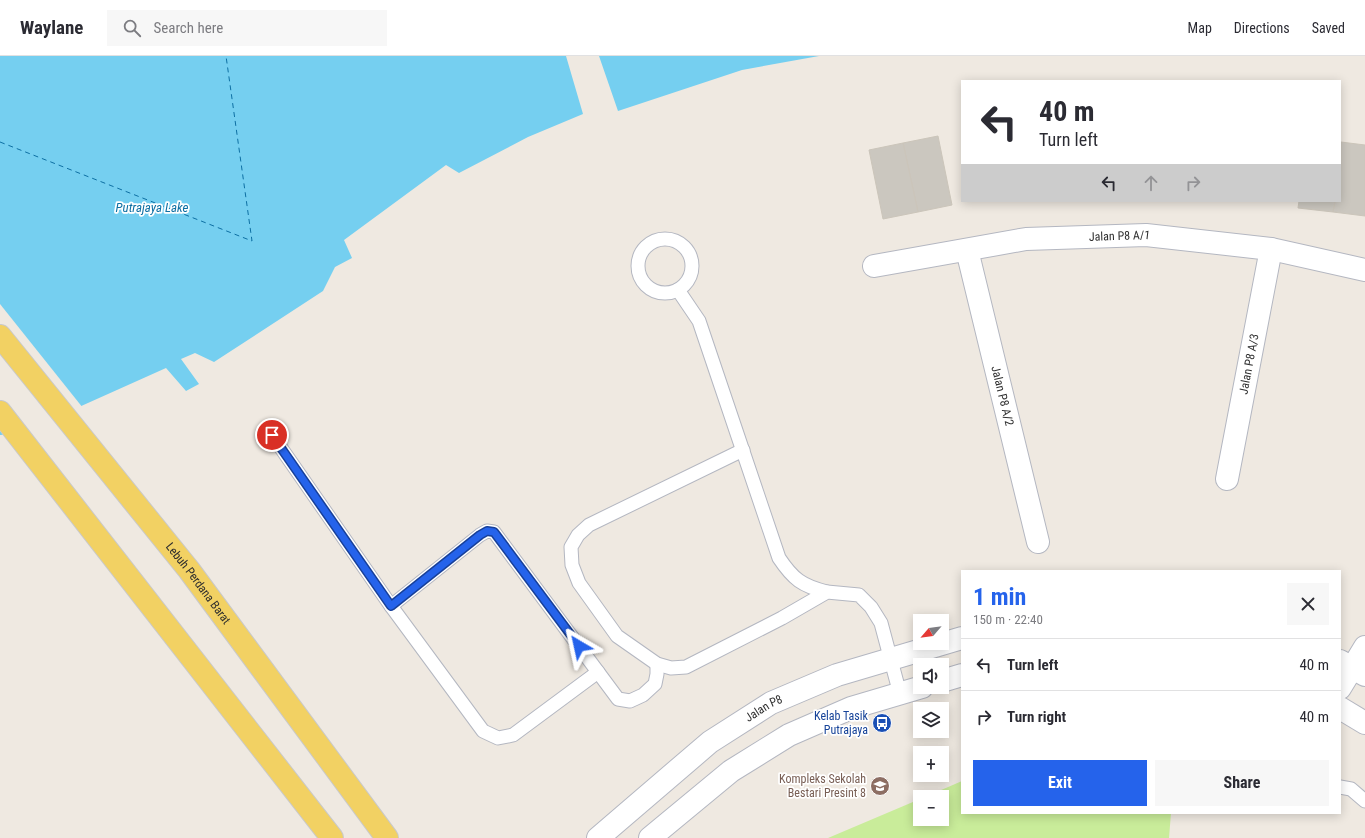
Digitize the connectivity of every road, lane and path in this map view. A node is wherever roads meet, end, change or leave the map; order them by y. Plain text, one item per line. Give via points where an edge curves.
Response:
1 (1271, 249) junction
2 (968, 250) junction
3 (874, 266) dead end
4 (1365, 270) edge
5 (678, 290) junction
6 (0, 336) edge
7 (0, 412) edge
8 (272, 435) dead end
9 (743, 450) junction
10 (1227, 479) dead end
11 (1038, 542) dead end
12 (827, 592) junction
13 (391, 606) junction
14 (961, 638) edge
15 (1365, 647) edge
16 (891, 659) junction
17 (657, 664) junction
18 (1352, 668) edge
19 (598, 672) junction
20 (961, 675) edge
21 (949, 679) edge
22 (1341, 686) edge
23 (913, 690) edge
24 (900, 694) junction
25 (1341, 709) edge
26 (1365, 723) edge
27 (1341, 788) edge
28 (1365, 801) edge
29 (332, 838) edge
30 (386, 838) edge
31 (598, 838) edge
32 (650, 838) edge

1 - 2 street, Jalan P8 A/1 via 1146,236 1026,239
1 - 4 street, Jalan P8 A/1
1 - 10 street, Jalan P8 A/3
2 - 3 street, Jalan P8 A/1
2 - 11 street, Jalan P8 A/2
5 - 5 lane via 669,293 658,292 643,280 639,271 639,261 648,244 667,238 677,241 688,251 692,265 691,275 686,284
5 - 9 lane via 699,321
6 - 30 main road, Lebuh Perdana Barat via 189,570
7 - 29 main road
8 - 13 lane
9 - 12 lane via 779,558 797,581
9 - 17 lane via 589,525 578,535 571,547 572,565 579,583 617,636
12 - 16 lane via 859,595 871,607 881,623
12 - 17 lane via 686,667 671,668
13 - 19 lane via 483,731 498,738 513,735
13 - 19 lane via 480,535 487,531 494,532
14 - 16 street, Jalan P8
15 - 18 street
16 - 24 lane
16 - 31 street, Jalan P8 via 837,675 770,703 710,742
17 - 19 lane via 655,684 630,700 618,699
18 - 22 street
20 - 21 street
23 - 24 street
24 - 32 street via 851,708 789,735 731,771
25 - 26 street
27 - 28 lane via 1351,789

